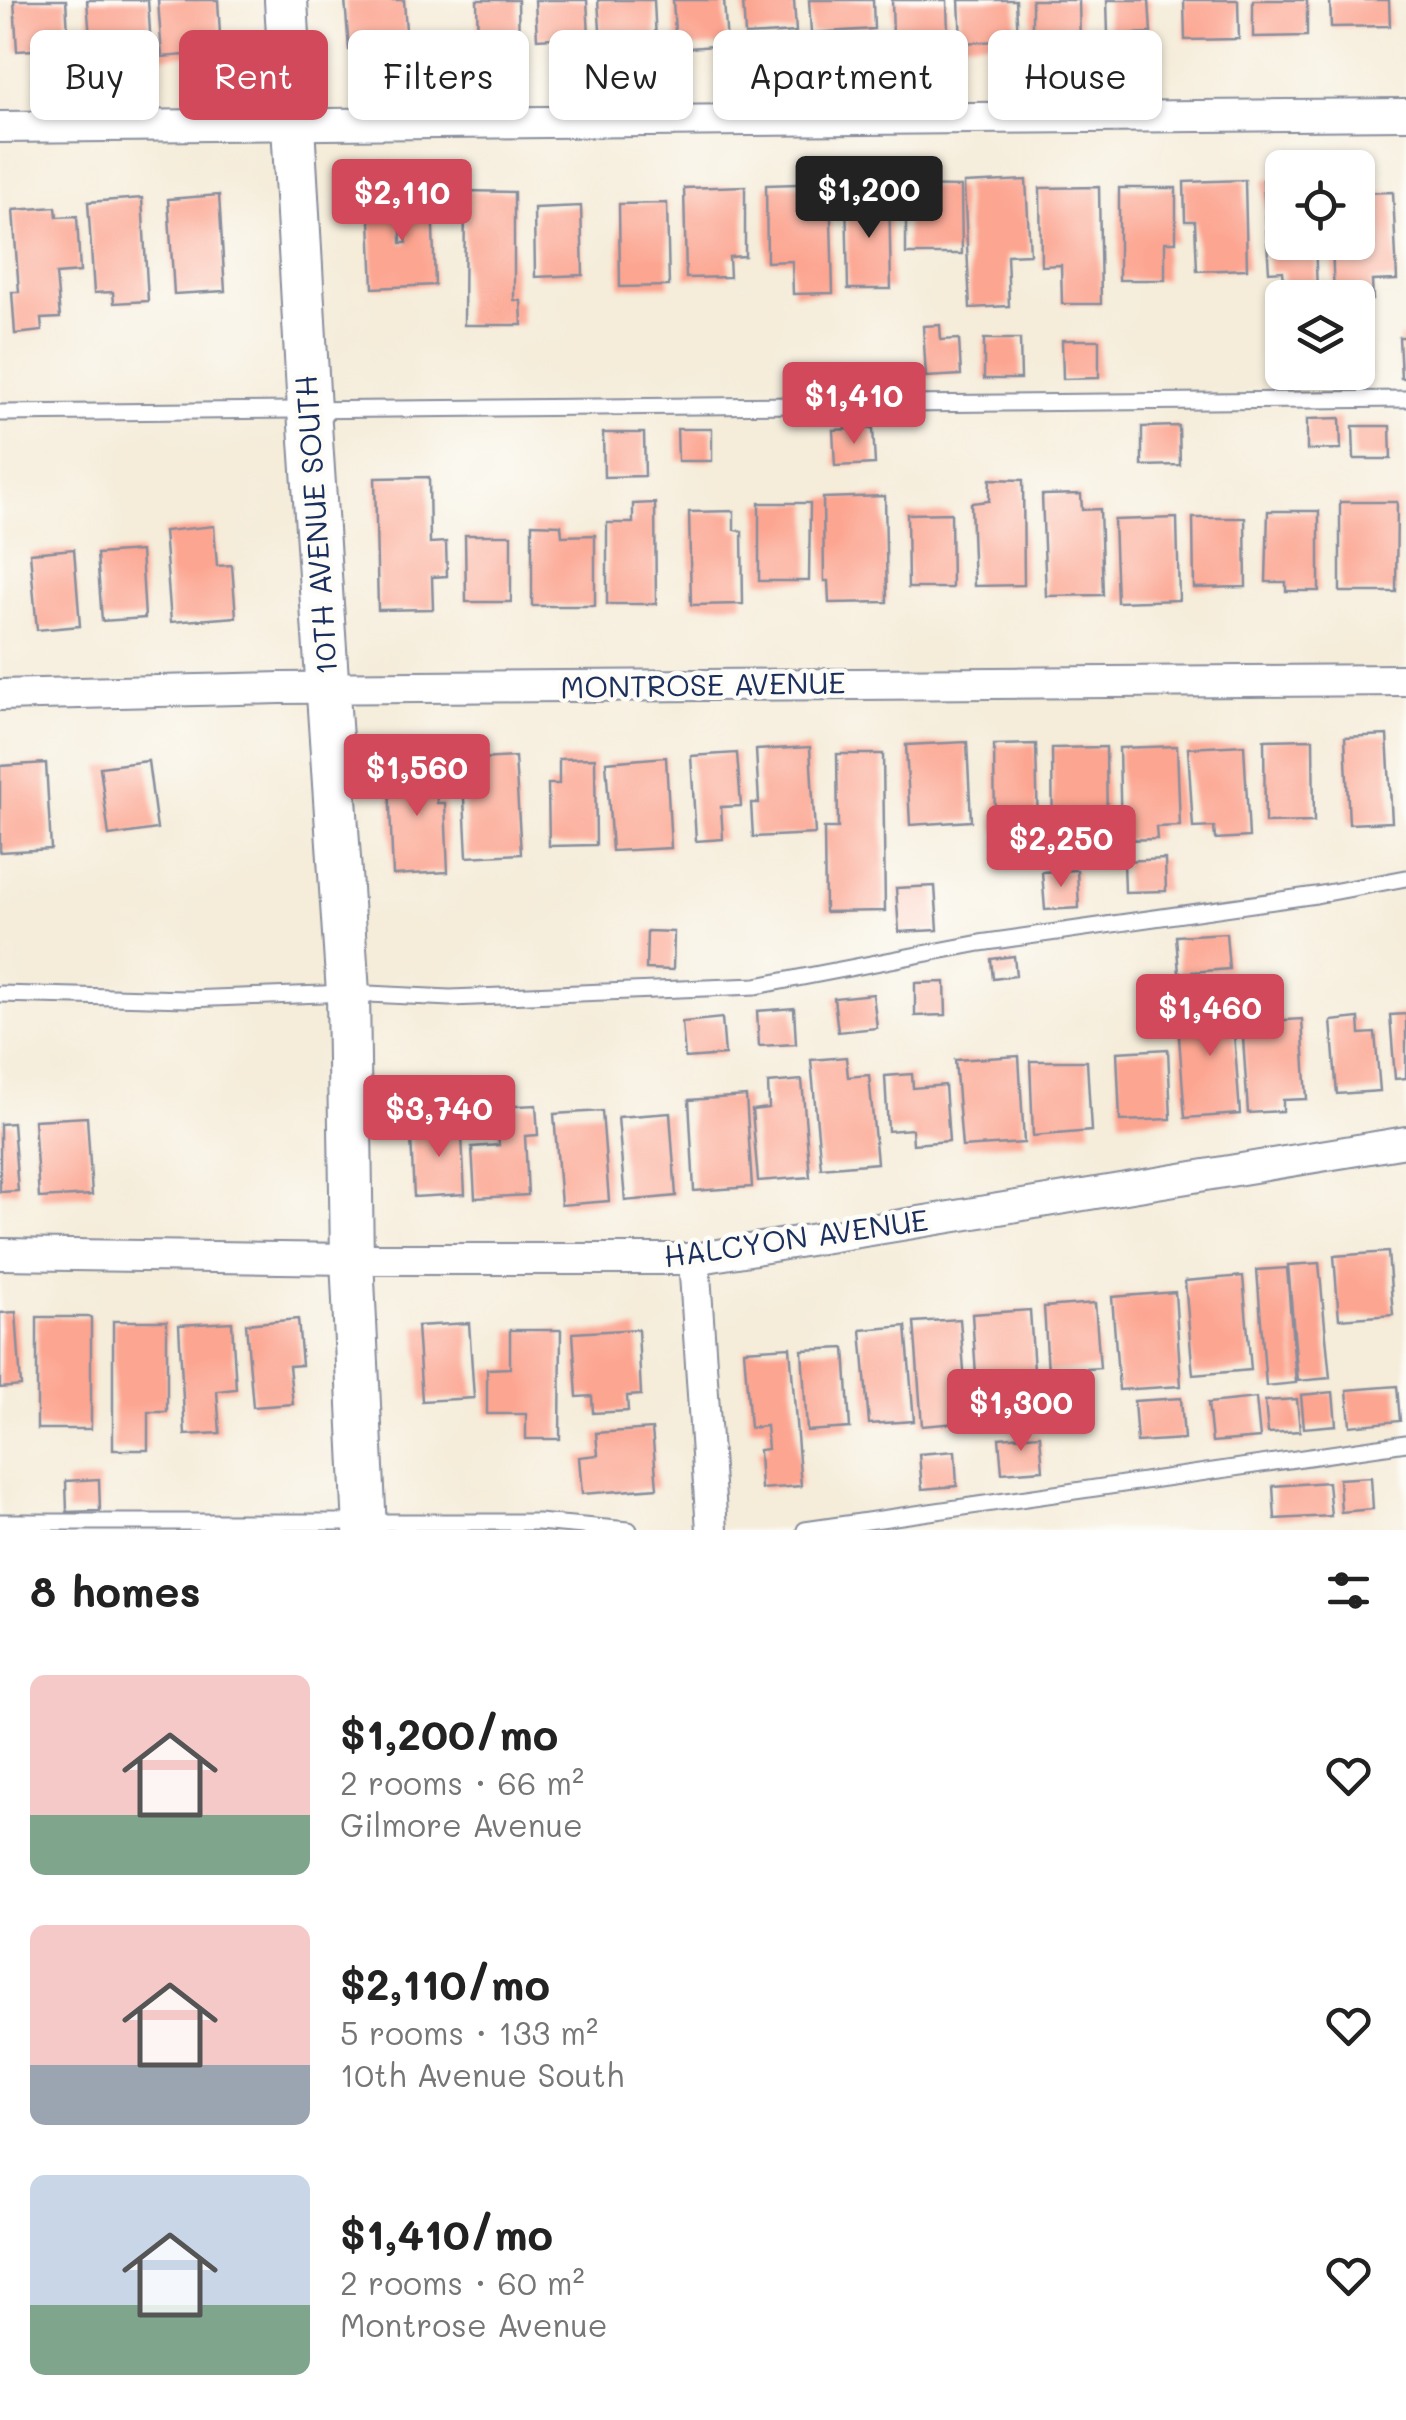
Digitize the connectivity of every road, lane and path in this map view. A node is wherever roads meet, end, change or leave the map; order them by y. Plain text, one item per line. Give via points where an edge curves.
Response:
1 (286, 0) edge
2 (1406, 114) edge
3 (292, 123) junction
4 (0, 127) edge
5 (1406, 398) edge
6 (309, 410) junction
7 (0, 413) edge
8 (1406, 680) edge
9 (327, 690) junction
10 (0, 696) edge
11 (1406, 878) edge
12 (348, 993) junction
13 (0, 994) edge
14 (1406, 1142) edge
15 (0, 1254) edge
16 (352, 1259) junction
17 (694, 1259) junction
18 (1406, 1443) edge
19 (0, 1522) edge
20 (365, 1526) edge
21 (630, 1530) edge
22 (712, 1530) edge
23 (805, 1530) edge

1 - 3 street, 10TH AVENUE SOUTH
2 - 3 street
3 - 4 street
3 - 6 street, 10TH AVENUE SOUTH
5 - 6 lane
6 - 7 lane
6 - 9 street, 10TH AVENUE SOUTH
8 - 9 street, MONTROSE AVENUE
9 - 10 street, MONTROSE AVENUE
9 - 12 street, 10TH AVENUE SOUTH
11 - 12 lane via 980,943 756,986 450,998
12 - 13 lane via 187,1000
12 - 16 street, 10TH AVENUE SOUTH
14 - 17 street, HALCYON AVENUE
15 - 16 street, HALCYON AVENUE
16 - 17 street, HALCYON AVENUE
16 - 20 street, 10TH AVENUE SOUTH
17 - 22 street
18 - 23 lane
19 - 20 lane
20 - 21 lane via 538,1522

